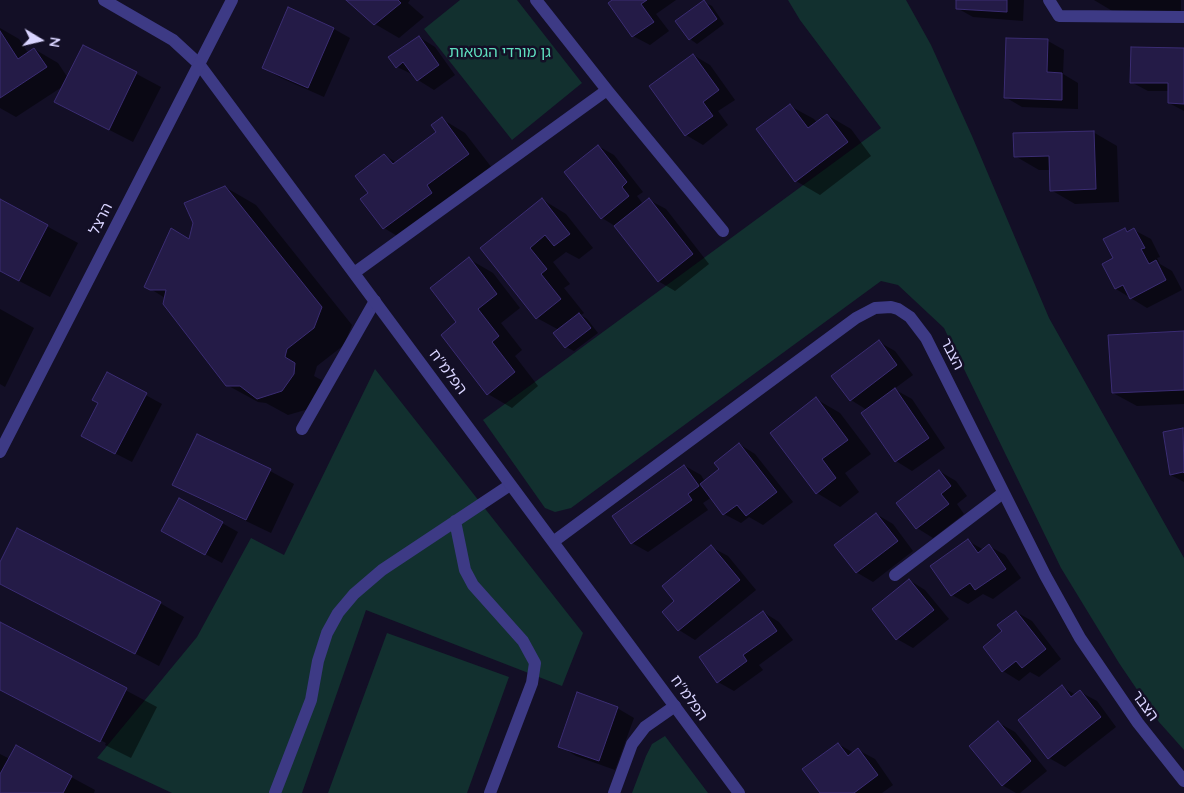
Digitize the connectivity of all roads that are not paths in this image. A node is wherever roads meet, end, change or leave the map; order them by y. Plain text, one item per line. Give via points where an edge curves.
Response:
1 (104, 0) edge
2 (232, 0) edge
3 (536, 0) edge
4 (1049, 0) edge
5 (1184, 18) edge
6 (199, 64) junction
7 (607, 90) junction
8 (723, 231) dead end
9 (354, 273) junction
10 (375, 301) junction
11 (302, 429) dead end
12 (0, 452) edge
13 (510, 485) junction
14 (1003, 493) junction
15 (456, 521) junction
16 (553, 542) junction
17 (895, 575) dead end
18 (675, 706) junction
19 (1184, 781) edge
20 (275, 793) edge
21 (490, 793) edge
22 (614, 793) edge
23 (738, 793) edge

1 - 6 street, הפלמ"ח via 173,40
2 - 6 street, הרצל
3 - 7 street
4 - 5 street via 1059,16
6 - 9 street, הפלמ"ח
6 - 12 street, הרצל
7 - 8 street
7 - 9 street
9 - 10 street, הפלמ"ח
10 - 11 street
10 - 13 street, הפלמ"ח
13 - 15 street
13 - 16 street, הפלמ"ח
14 - 16 street, הצבר via 921,330 905,312 883,307 856,318
14 - 17 street
14 - 19 street, הצבר via 1080,638 1138,723
15 - 20 street via 382,570 338,613 327,633 311,700
15 - 21 street via 465,570 473,585 522,641 535,663 532,683
16 - 18 street, הפלמ"ח
18 - 22 street via 645,727 632,744
18 - 23 street, הפלמ"ח

